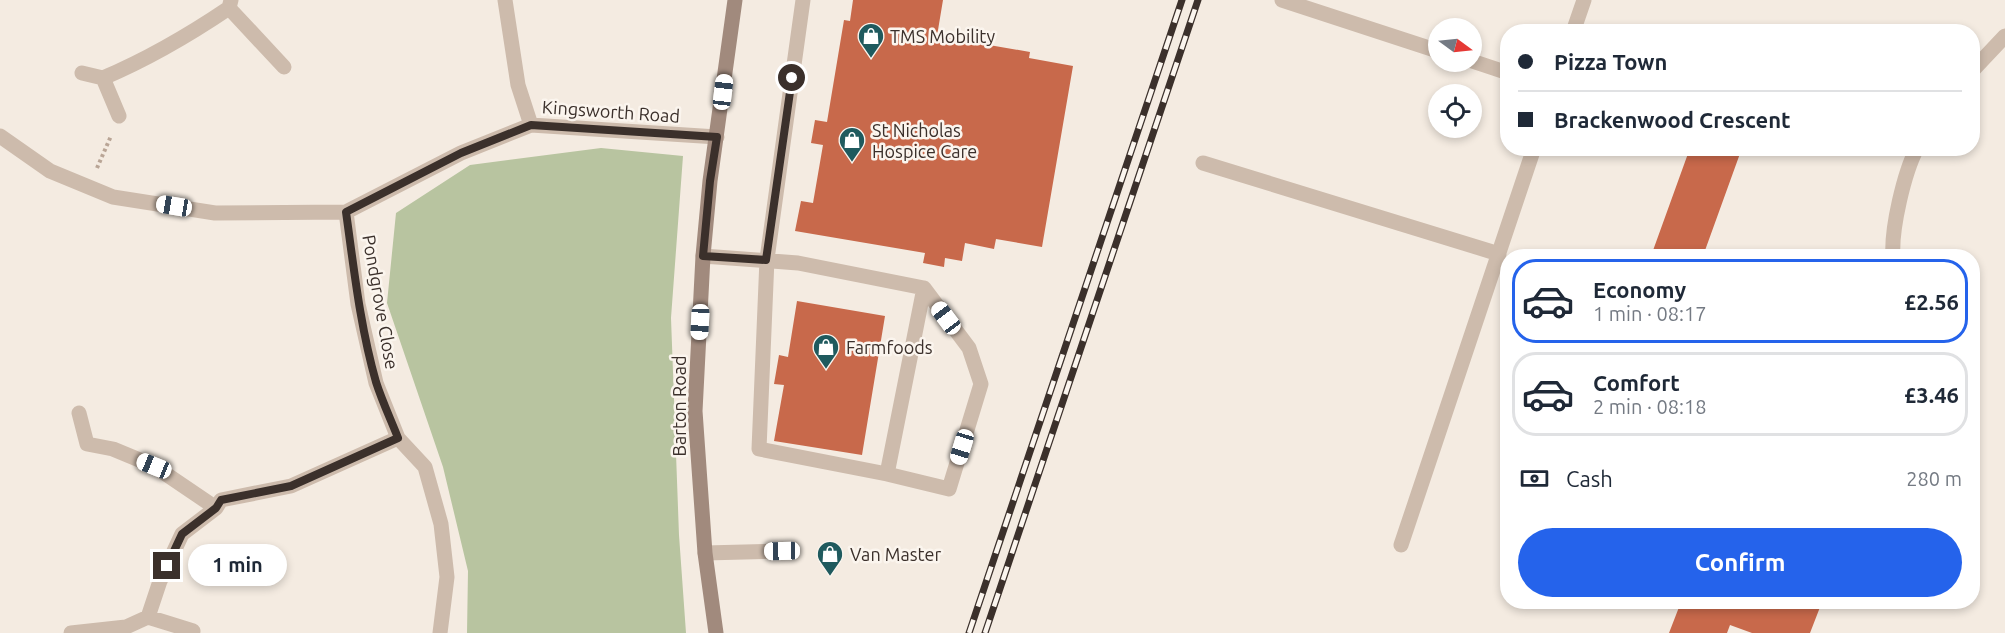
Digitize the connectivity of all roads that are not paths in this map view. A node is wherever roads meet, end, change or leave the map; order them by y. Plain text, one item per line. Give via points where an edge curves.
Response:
1 (505, 0) edge
2 (735, 0) edge
3 (803, 0) edge
4 (1282, 0) edge
5 (1584, 0) edge
6 (230, 4) edge
7 (1576, 24) edge
8 (2005, 36) edge
9 (1428, 48) edge
10 (1980, 63) edge
11 (1482, 64) edge
12 (284, 67) dead end
13 (1500, 70) edge
14 (82, 73) dead end
15 (103, 78) junction
16 (119, 116) road end
17 (531, 125) junction
18 (0, 136) edge
19 (717, 137) junction
20 (1531, 156) edge
21 (1913, 156) edge
22 (1203, 163) dead end
23 (346, 212) junction
24 (1501, 249) edge
25 (1892, 249) edge
26 (1500, 251) edge
27 (1499, 254) junction
28 (703, 256) junction
29 (766, 260) junction
30 (924, 288) junction
31 (79, 413) dead end
32 (398, 438) junction
33 (887, 474) junction
34 (216, 508) junction
35 (1401, 545) dead end
36 (782, 551) dead end
37 (705, 553) junction
38 (148, 616) junction
39 (193, 632) dead end
40 (71, 633) edge
41 (440, 633) edge
42 (716, 633) edge

1 - 17 street via 518,85
2 - 19 street, Barton Road
3 - 29 street
4 - 9 street
5 - 7 street
6 - 12 street
6 - 15 street via 191,33
8 - 10 street
11 - 13 street
14 - 15 street
15 - 16 street
17 - 19 street, Kingsworth Road
17 - 23 street, Kingsworth Road via 461,153
18 - 23 street, Kingsworth Road via 50,171 113,197 215,213
19 - 28 street, Barton Road
20 - 24 street
21 - 25 street
22 - 27 street
23 - 32 street, Pondgrove Close via 358,304 376,383
26 - 27 street
27 - 35 street
28 - 29 street
28 - 37 street, Barton Road via 695,411
29 - 30 street
29 - 33 street via 759,449
30 - 33 street
30 - 33 street via 969,348 981,384 949,489
31 - 34 street via 87,444 113,449 154,466
32 - 34 street via 291,486 221,500
32 - 41 street, Pondgrove Close via 425,467 441,524 447,577
34 - 38 street via 182,534
36 - 37 street
37 - 42 street, Barton Road
38 - 39 street
38 - 40 street via 126,627

